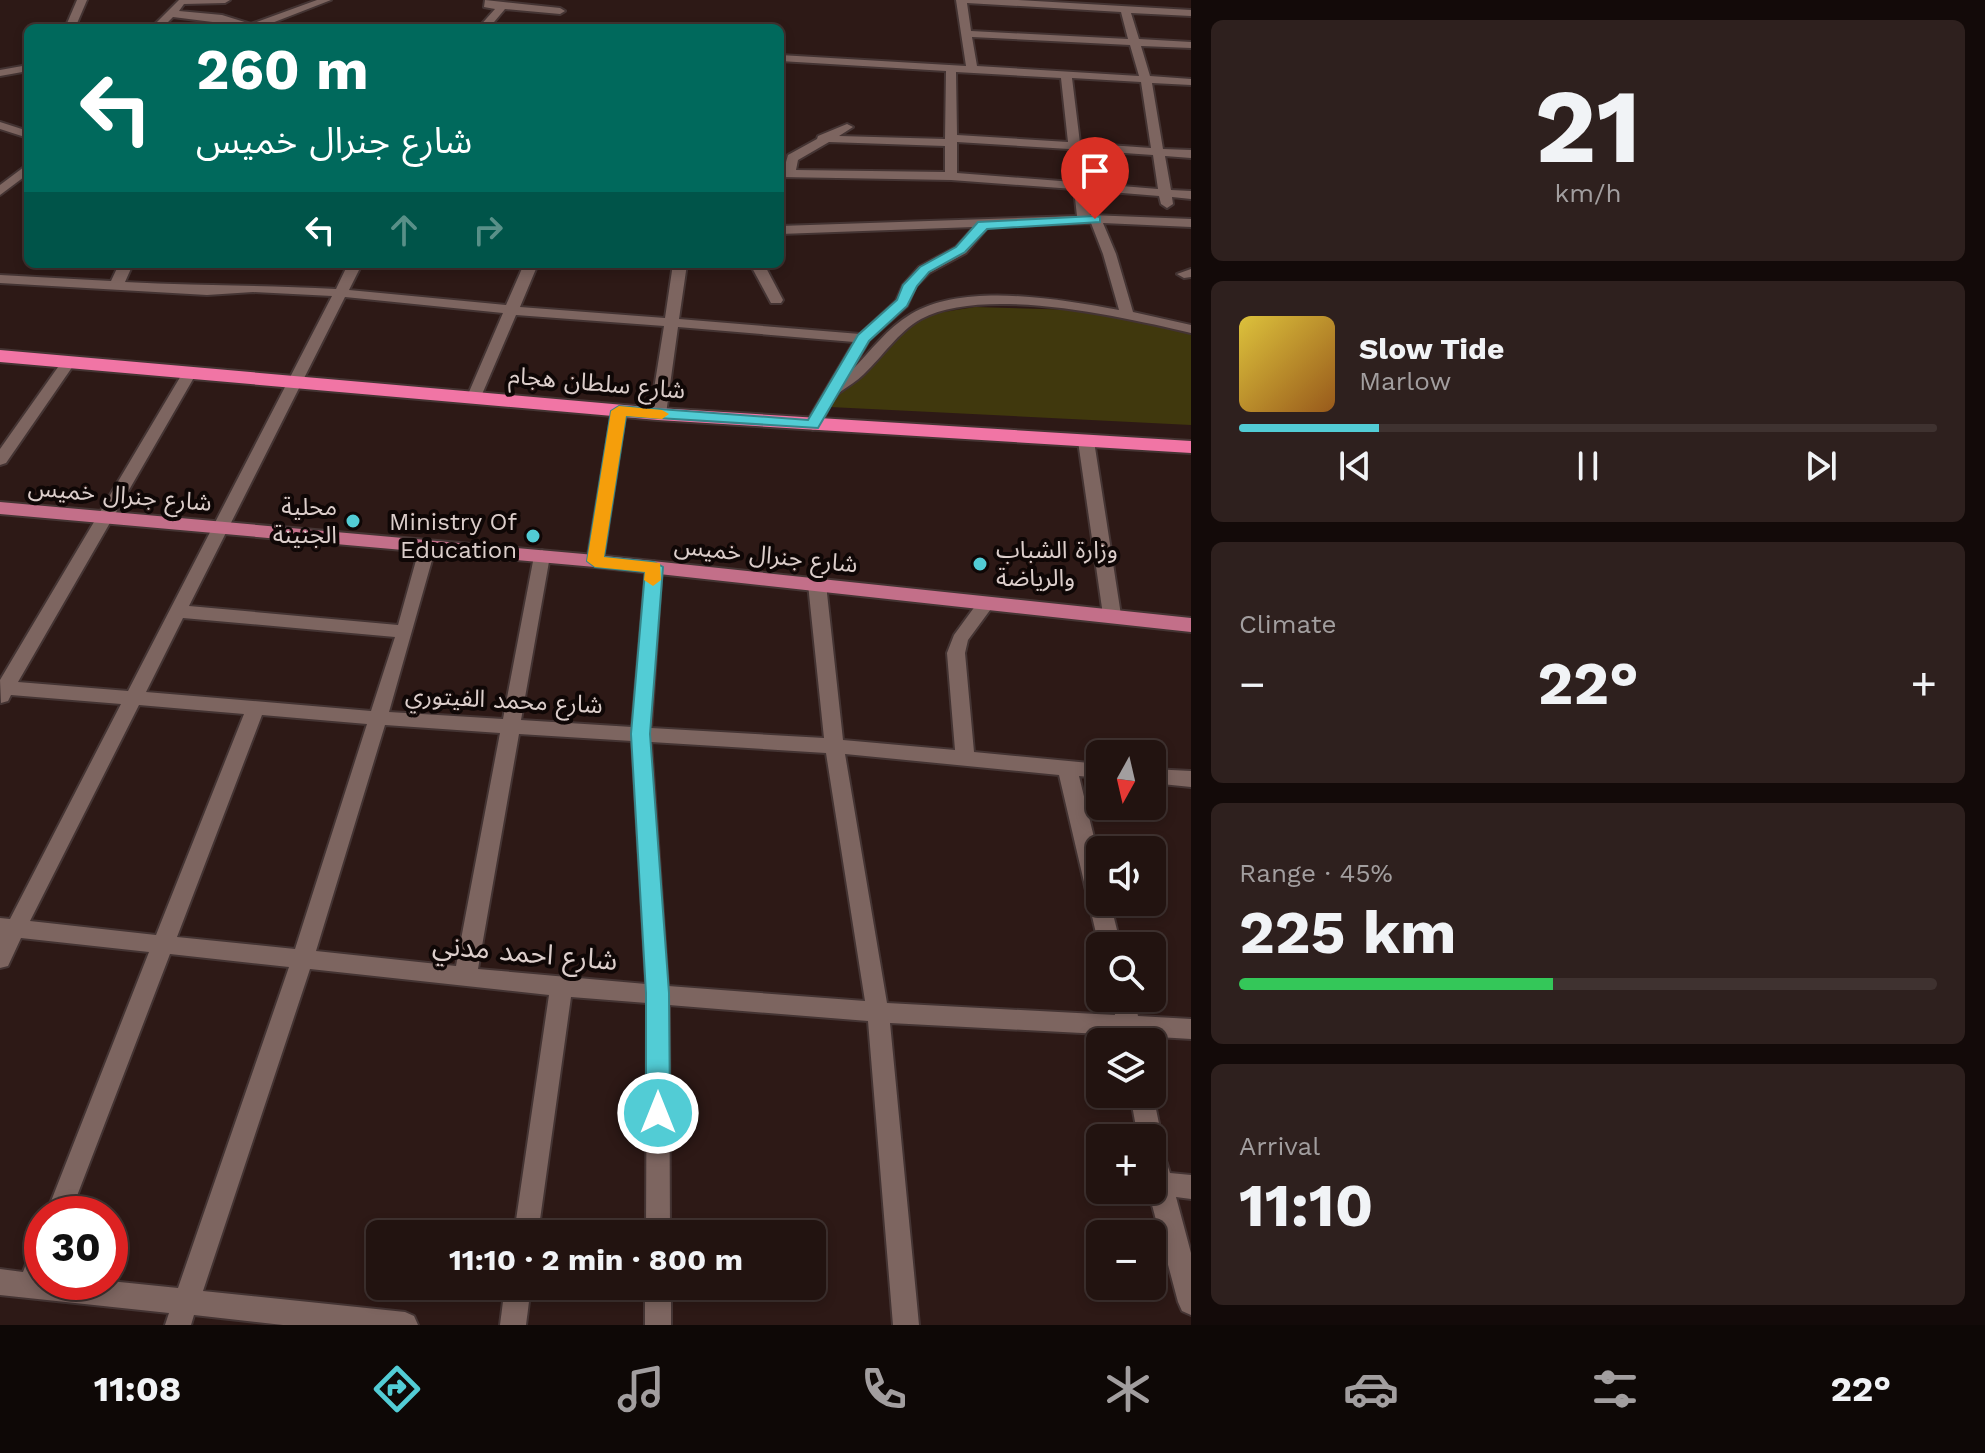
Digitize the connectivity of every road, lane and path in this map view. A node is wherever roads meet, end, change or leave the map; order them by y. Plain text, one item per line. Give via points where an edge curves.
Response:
1 (82, 0) edge
2 (183, 0) edge
3 (225, 0) edge
4 (490, 0) edge
5 (963, 0) edge
6 (321, 1) edge
7 (1035, 2) edge
8 (563, 5) edge
9 (503, 6) junction
10 (1125, 9) junction
11 (1191, 13) edge
12 (173, 14) junction
13 (72, 24) edge
14 (161, 24) edge
15 (240, 24) edge
16 (262, 24) edge
17 (487, 24) edge
18 (967, 34) junction
19 (1135, 41) junction
20 (1191, 45) edge
21 (784, 58) edge
22 (24, 69) edge
23 (951, 69) junction
24 (972, 70) junction
25 (0, 73) edge
26 (1066, 77) junction
27 (1146, 81) junction
28 (1191, 82) edge
29 (0, 125) edge
30 (847, 127) dead end
31 (0, 133) edge
32 (24, 134) edge
33 (822, 138) junction
34 (951, 141) junction
35 (1076, 146) junction
36 (1160, 152) junction
37 (1191, 154) edge
38 (24, 167) edge
39 (0, 168) edge
40 (24, 170) edge
41 (785, 173) edge
42 (951, 176) junction
43 (1079, 188) junction
44 (0, 191) edge
45 (1164, 194) junction
46 (1191, 195) edge
47 (1090, 220) junction
48 (1172, 222) junction
49 (1191, 223) edge
50 (983, 225) junction
51 (784, 230) edge
52 (124, 268) edge
53 (353, 268) edge
54 (529, 268) edge
55 (679, 268) edge
56 (759, 268) edge
57 (0, 279) edge
58 (117, 284) junction
59 (343, 293) junction
60 (776, 300) dead end
61 (510, 310) junction
62 (1127, 314) junction
63 (669, 322) junction
64 (1191, 329) edge
65 (863, 338) junction
66 (0, 356) edge
67 (68, 363) junction
68 (189, 374) junction
69 (296, 384) junction
70 (832, 392) junction
71 (473, 399) junction
72 (619, 411) junction
73 (658, 414) junction
74 (813, 425) junction
75 (1086, 441) junction
76 (1191, 447) edge
77 (0, 460) edge
78 (0, 508) edge
79 (104, 518) junction
80 (220, 528) junction
81 (428, 546) junction
82 (542, 556) junction
83 (595, 561) junction
84 (654, 567) junction
85 (817, 584) junction
86 (987, 602) junction
87 (177, 611) junction
88 (1112, 615) junction
89 (1191, 625) edge
90 (405, 632) junction
91 (2, 691) edge
92 (131, 699) junction
93 (255, 709) junction
94 (377, 718) junction
95 (513, 726) junction
96 (641, 734) junction
97 (834, 746) junction
98 (965, 757) junction
99 (1067, 767) junction
100 (1086, 769) edge
101 (1166, 777) edge
102 (1191, 779) edge
103 (8, 928) edge
104 (1107, 932) edge
105 (164, 947) junction
106 (0, 959) edge
107 (302, 962) junction
108 (465, 978) junction
109 (561, 987) junction
110 (658, 993) junction
111 (878, 1012) junction
112 (1086, 1029) edge
113 (1191, 1029) edge
114 (1166, 1031) edge
115 (1166, 1185) edge
116 (1191, 1187) edge
117 (65, 1196) edge
118 (1164, 1204) edge
119 (528, 1220) edge
120 (658, 1220) edge
121 (0, 1282) edge
122 (24, 1284) edge
123 (114, 1300) edge
124 (516, 1300) edge
125 (658, 1300) edge
126 (1191, 1302) edge
127 (182, 1312) edge
128 (405, 1325) edge
129 (513, 1325) edge
130 (658, 1325) edge
131 (906, 1325) edge

1 - 13 street
2 - 3 street
2 - 12 street
4 - 9 street via 488,5
5 - 7 street
5 - 18 street
6 - 16 street
7 - 10 street
8 - 9 street
9 - 17 street
10 - 11 street
10 - 19 street
12 - 14 street
12 - 15 street
18 - 19 street
18 - 24 street
19 - 20 street
19 - 27 street
21 - 23 street
22 - 25 street
23 - 24 street
23 - 34 street
24 - 26 street
26 - 27 street
26 - 35 street
27 - 28 street
27 - 36 street
29 - 32 street
30 - 33 street
31 - 32 street
33 - 34 street via 859,143
33 - 41 street via 792,158
34 - 35 street
34 - 42 street
35 - 36 street
35 - 43 street
36 - 37 street
36 - 45 street
38 - 39 street
40 - 44 street
41 - 42 street
42 - 43 street
43 - 45 street
43 - 47 street
45 - 46 street
45 - 48 street
47 - 48 street
47 - 50 street
47 - 62 street via 1110,246
48 - 49 street
50 - 51 street
50 - 65 street via 961,250 924,270 902,303
52 - 58 street
53 - 59 street
54 - 61 street
55 - 63 street
56 - 60 street
57 - 58 street
58 - 59 street
59 - 61 street
59 - 69 street
61 - 63 street
61 - 71 street
62 - 64 street
62 - 70 street via 1025,302 937,309 911,320
63 - 65 street
63 - 73 street
65 - 70 street
66 - 67 highway, شارع سلطان هجام
67 - 68 highway, شارع سلطان هجام
67 - 77 street
68 - 69 highway, شارع سلطان هجام
68 - 79 street
69 - 71 highway, شارع سلطان هجام
69 - 80 street
70 - 74 street
71 - 72 highway, شارع سلطان هجام
72 - 73 highway, شارع سلطان هجام
72 - 83 street
73 - 74 highway, شارع سلطان هجام
74 - 75 highway, شارع سلطان هجام
75 - 76 highway, شارع سلطان هجام
75 - 88 street
78 - 79 main road, شارع جنرال خميس
79 - 80 main road, شارع جنرال خميس
79 - 91 street
80 - 81 main road, شارع جنرال خميس
80 - 87 street
81 - 82 main road, شارع جنرال خميس
81 - 90 street
82 - 83 main road, شارع جنرال خميس
82 - 95 street
83 - 84 main road, شارع جنرال خميس
84 - 85 main road, شارع جنرال خميس
84 - 96 street
85 - 86 main road, شارع جنرال خميس
85 - 97 street
86 - 88 main road, شارع جنرال خميس
86 - 98 street via 956,653
87 - 90 street
87 - 92 street
88 - 89 main road, شارع جنرال خميس
90 - 94 street
91 - 92 street, شارع محمد الفيتوري
92 - 93 street, شارع محمد الفيتوري
92 - 103 street
93 - 94 street, شارع محمد الفيتوري
93 - 105 street
94 - 95 street, شارع محمد الفيتوري
94 - 107 street
95 - 96 street, شارع محمد الفيتوري
95 - 108 street
96 - 97 street, شارع محمد الفيتوري
96 - 110 street
97 - 98 street, شارع محمد الفيتوري
97 - 111 street
98 - 99 street, شارع محمد الفيتوري
99 - 100 street, شارع محمد الفيتوري
99 - 104 street
101 - 102 street
103 - 105 street, شارع احمد مدني
103 - 106 street
105 - 107 street, شارع احمد مدني
105 - 117 street
107 - 108 street, شارع احمد مدني
107 - 127 street
108 - 109 street, شارع احمد مدني
109 - 110 street, شارع احمد مدني
109 - 119 street
110 - 111 street, شارع احمد مدني
110 - 120 street
111 - 112 street, شارع احمد مدني
111 - 131 street
113 - 114 street, شارع احمد مدني
115 - 116 street
118 - 126 street
121 - 122 street
123 - 127 street
124 - 129 street
125 - 130 street
127 - 128 street

